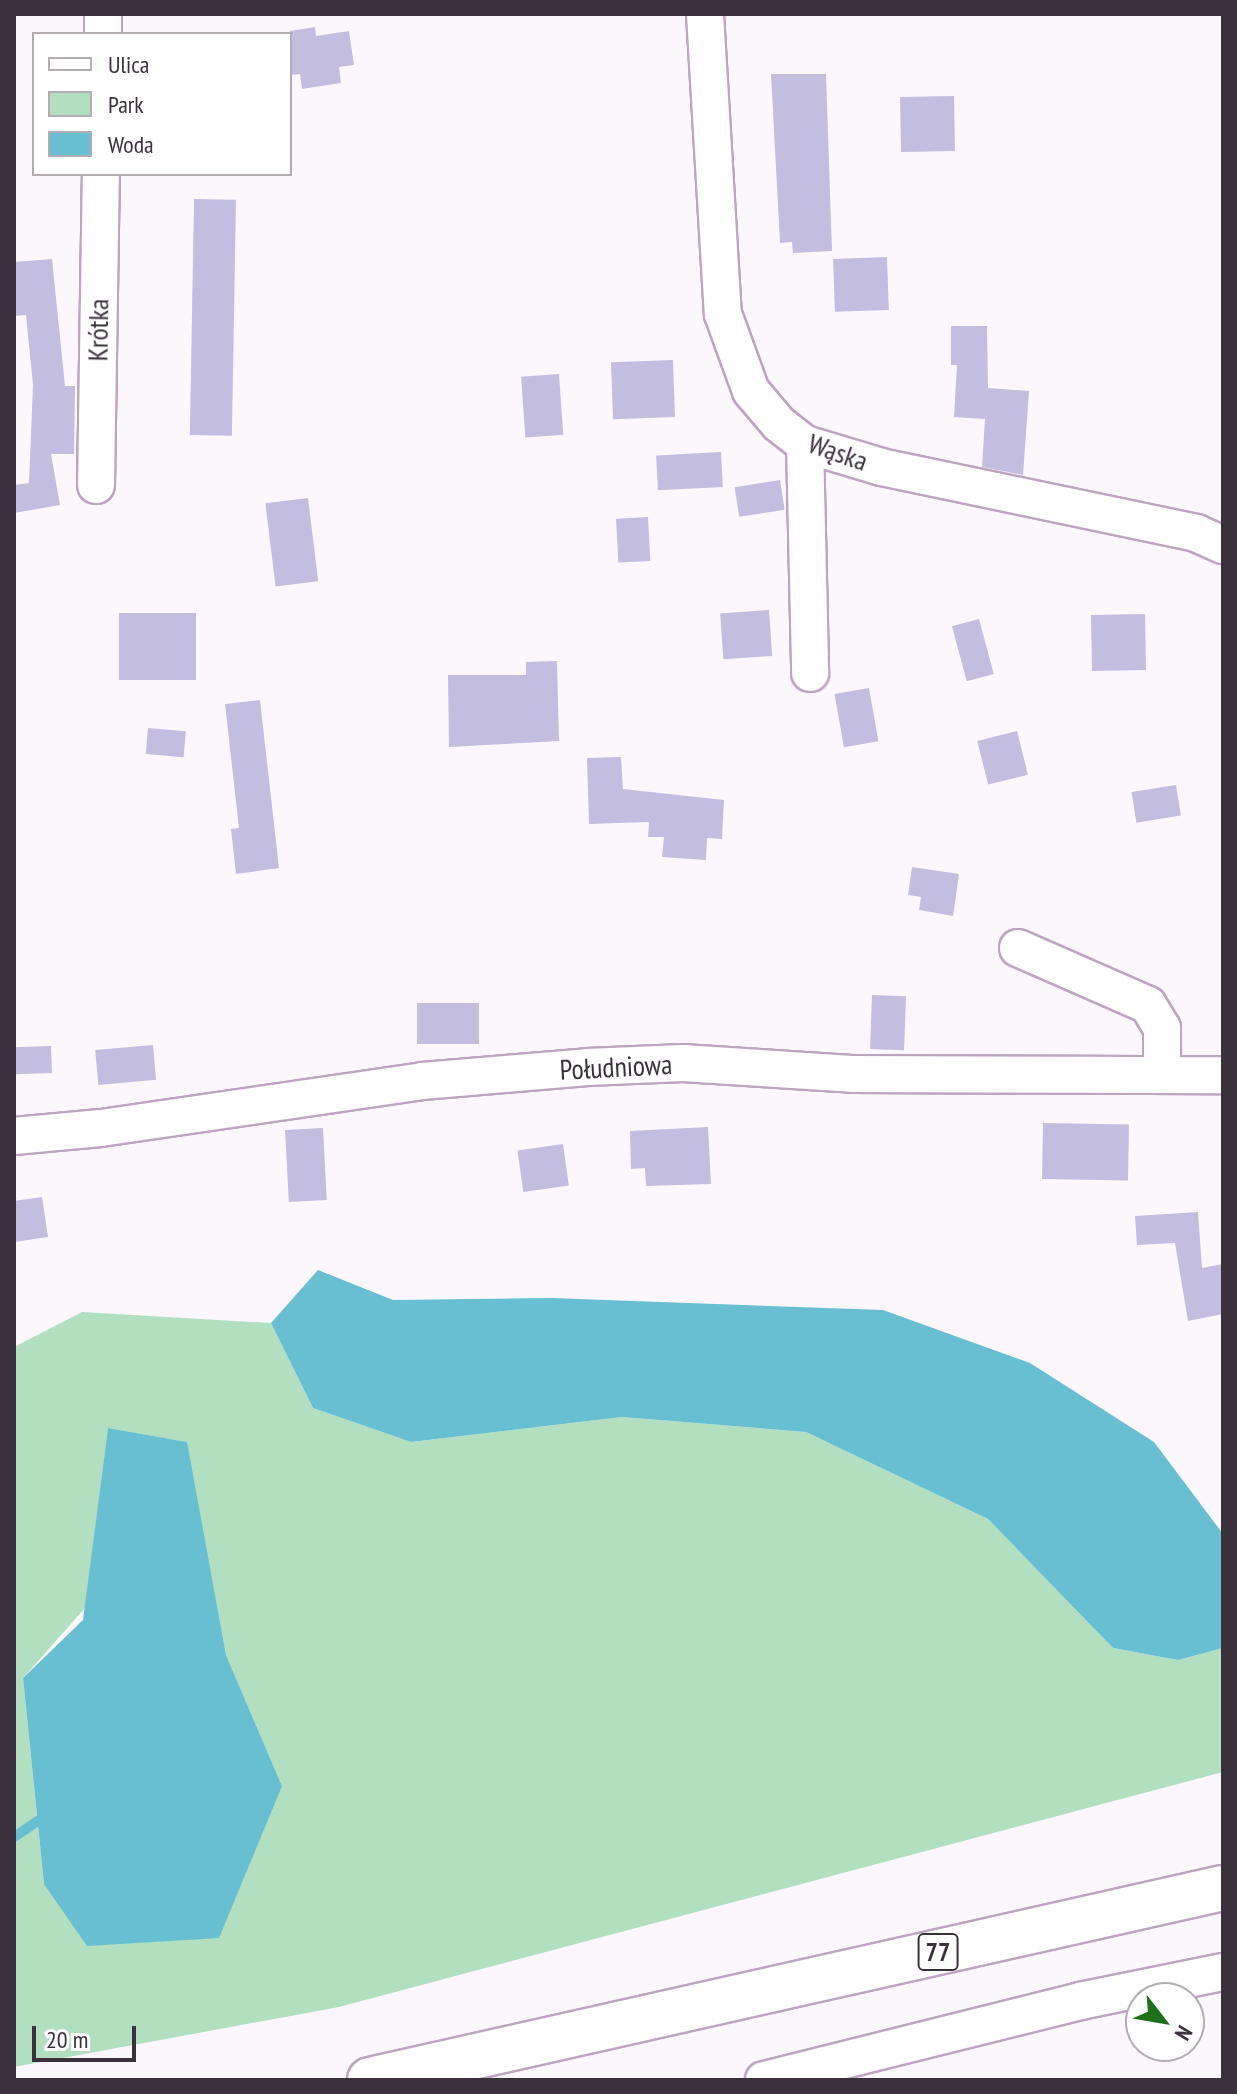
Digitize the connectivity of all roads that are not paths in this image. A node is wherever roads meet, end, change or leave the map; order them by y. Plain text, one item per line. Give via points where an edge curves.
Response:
1 (705, 14) edge
2 (101, 176) edge
3 (805, 444) junction
4 (96, 485) dead end
5 (1223, 545) edge
6 (810, 673) dead end
7 (1018, 948) dead end
8 (1162, 1075) junction
9 (1223, 1075) edge
10 (14, 1136) edge
11 (1223, 1888) edge
12 (1223, 1972) edge
13 (370, 2080) edge
14 (764, 2080) edge

1 - 3 street, Wąska via 723,314 751,391
2 - 4 street, Krótka
3 - 5 street, Wąska via 881,467 1196,533
3 - 6 street
7 - 8 street via 1148,1005 1162,1028
8 - 9 street, Południowa
8 - 10 street, Południowa via 852,1074 683,1063 587,1067 422,1081
11 - 13 main road, 77
12 - 14 street via 1080,2001

